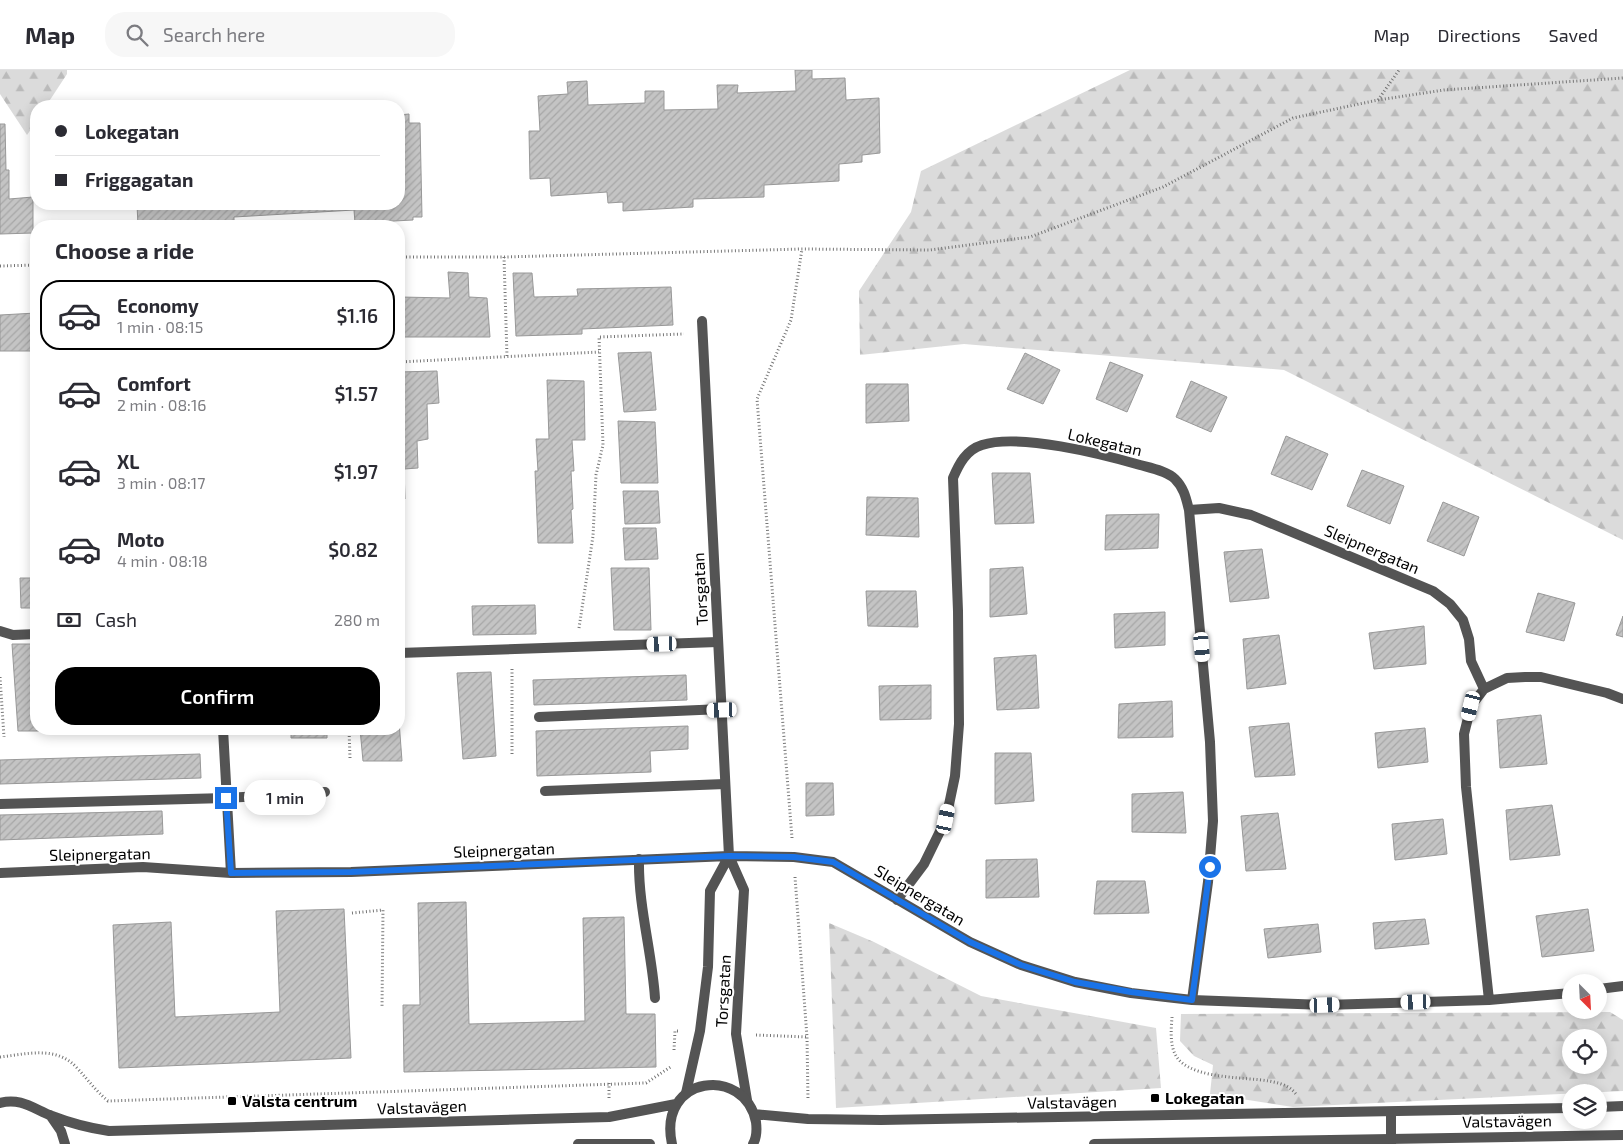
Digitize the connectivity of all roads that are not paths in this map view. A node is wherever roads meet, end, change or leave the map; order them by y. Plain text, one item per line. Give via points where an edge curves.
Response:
1 (702, 321) dead end
2 (1189, 510) junction
3 (0, 631) edge
4 (30, 634) edge
5 (718, 642) junction
6 (405, 653) edge
7 (1484, 689) junction
8 (1623, 699) edge
9 (722, 710) junction
10 (539, 717) dead end
11 (223, 735) edge
12 (725, 784) junction
13 (545, 791) dead end
14 (325, 792) dead end
15 (226, 798) junction
16 (0, 804) edge
17 (729, 856) junction
18 (639, 859) junction
19 (0, 872) edge
20 (231, 873) junction
21 (897, 900) junction
22 (1623, 986) edge
23 (1608, 988) edge
24 (1562, 994) edge
25 (655, 998) dead end
26 (1192, 1000) junction
27 (1489, 1000) junction
28 (686, 1093) junction
29 (747, 1100) junction
30 (0, 1103) edge
31 (676, 1104) junction
32 (1623, 1106) edge
33 (1607, 1107) edge
34 (1562, 1108) edge
35 (1391, 1112) junction
36 (754, 1114) junction
37 (50, 1115) junction
38 (1623, 1135) edge
39 (1391, 1141) edge
40 (65, 1144) edge
41 (578, 1144) edge
42 (650, 1144) edge
43 (672, 1144) edge
44 (753, 1144) edge
45 (1094, 1144) edge

1 - 5 street, Torsgatan
2 - 7 street, Sleipnergatan via 1219,508 1251,515 1433,591 1463,620 1471,661
2 - 21 street, Lokegatan via 1184,491 1174,478 1110,456 1038,443 1004,442 982,445 968,452 960,461 953,478 958,611 955,776 946,819 924,864
2 - 26 street, Lokegatan via 1210,742 1213,821
3 - 4 street
5 - 6 street
5 - 9 street, Torsgatan
7 - 8 street via 1507,678 1541,678
7 - 27 street via 1471,706 1464,734 1466,787
9 - 10 street
9 - 12 street, Torsgatan
11 - 15 street
12 - 13 street
12 - 17 street, Torsgatan
14 - 15 street
15 - 16 street
15 - 20 street
17 - 18 street, Sleipnergatan
17 - 21 street, Sleipnergatan via 794,857 833,862
17 - 28 street, Torsgatan via 710,891 708,967 700,1031
17 - 29 street, Torsgatan via 744,890 736,1034
18 - 20 street, Sleipnergatan via 351,872
18 - 25 street via 638,876
19 - 20 street, Sleipnergatan via 143,867
21 - 26 street, Sleipnergatan via 970,942 1021,965 1075,982
22 - 23 street
24 - 27 street, Sleipnergatan
26 - 27 street, Sleipnergatan via 1325,1005
28 - 29 street via 700,1086 715,1084 735,1090
28 - 31 street
29 - 36 street
30 - 37 street, Valstavägen via 18,1102
31 - 37 street, Valstavägen via 610,1117 109,1132
31 - 43 street via 670,1118
32 - 33 street
34 - 35 street, Valstavägen
35 - 36 street, Valstavägen via 881,1120
35 - 39 street
36 - 44 street via 757,1129
37 - 40 street
38 - 39 street, Valstavägen
39 - 45 street, Valstavägen
41 - 42 street

